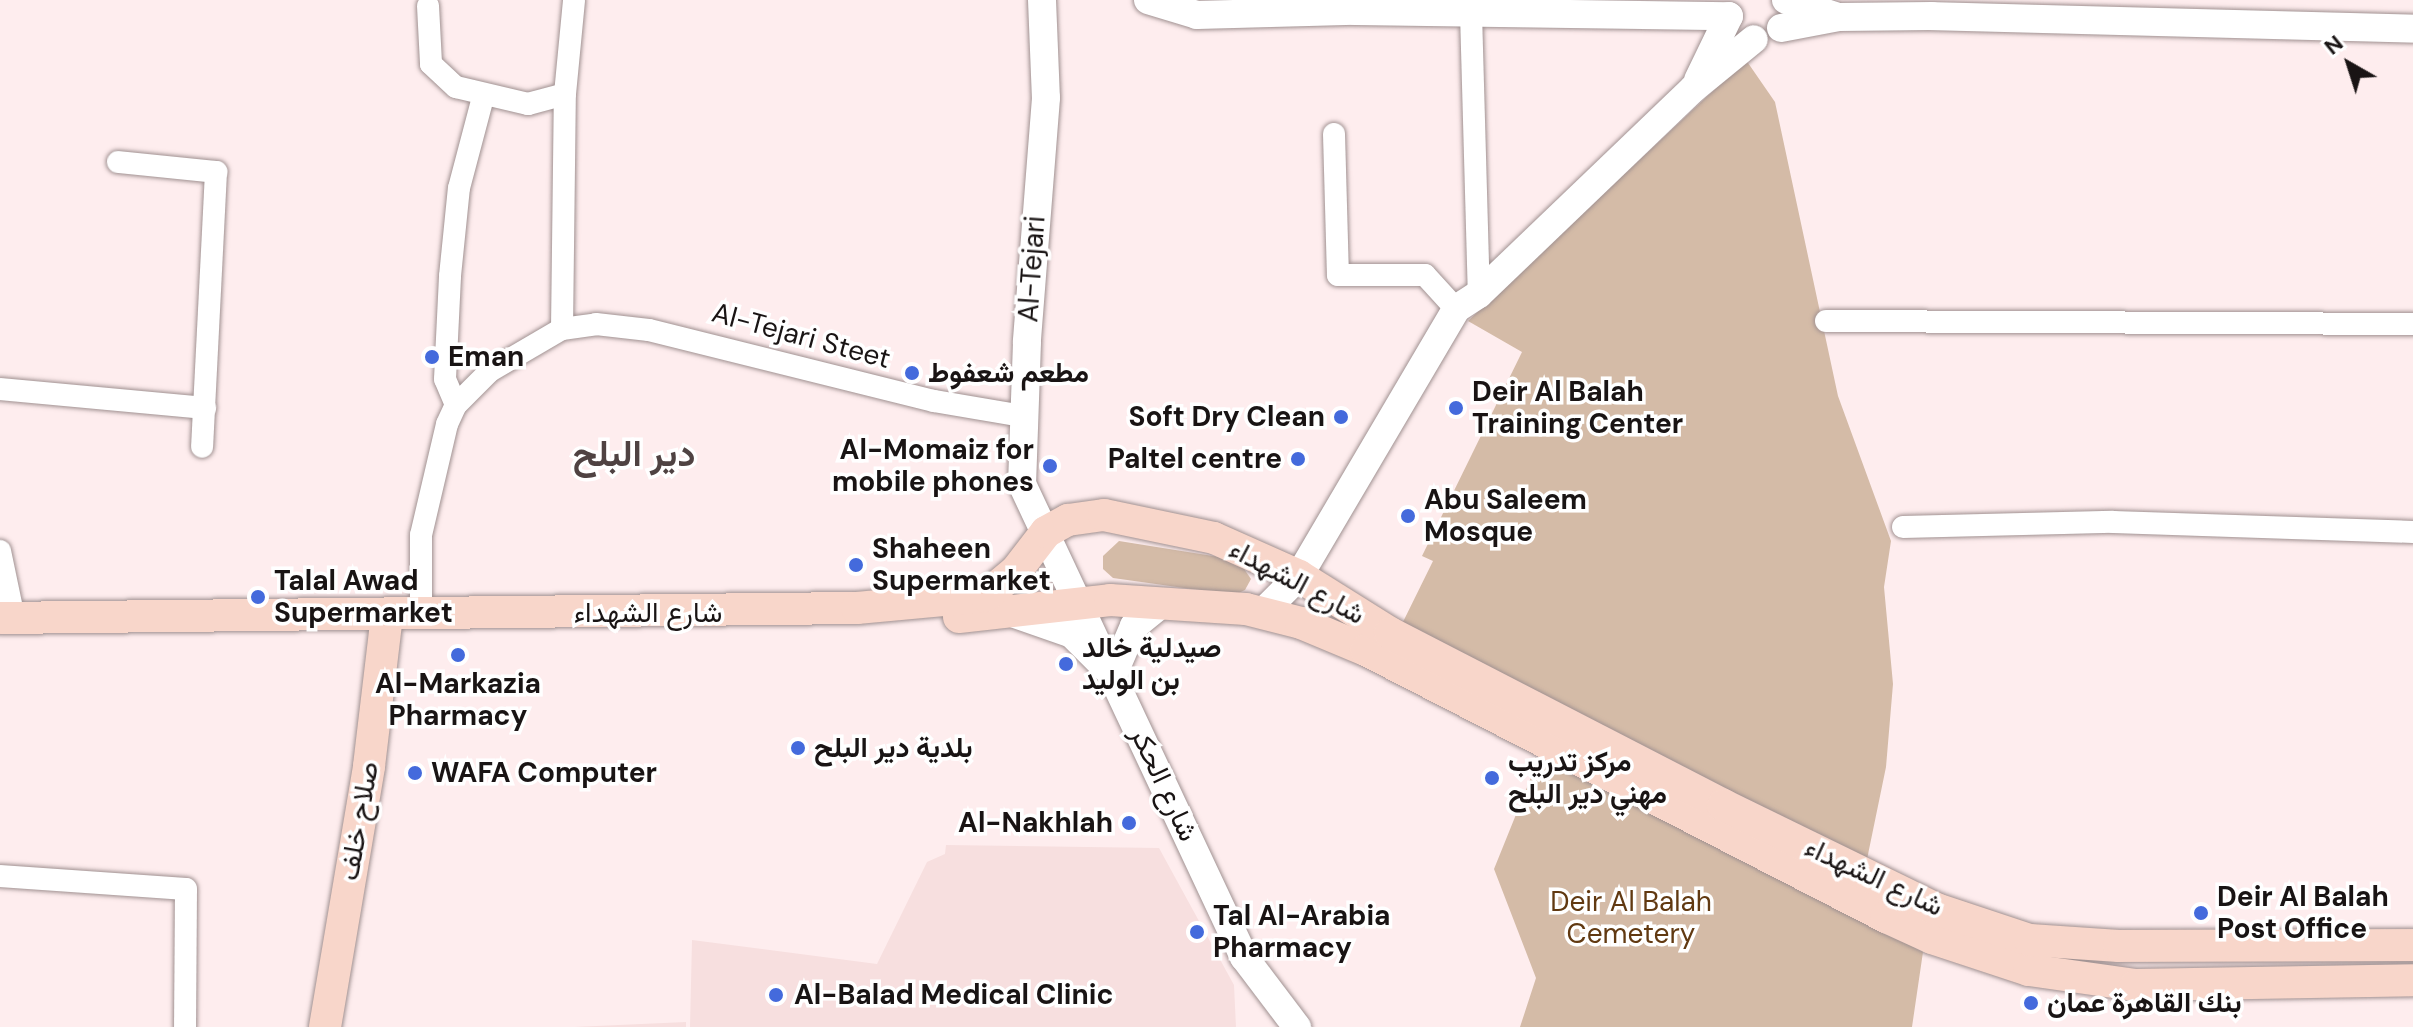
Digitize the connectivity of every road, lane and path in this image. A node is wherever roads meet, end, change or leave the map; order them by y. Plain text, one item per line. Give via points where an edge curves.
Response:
1 (574, 0) edge
2 (1042, 0) edge
3 (1148, 0) edge
4 (1727, 5) edge
5 (428, 6) dead end
6 (1355, 6) edge
7 (1784, 9) edge
8 (1471, 13) junction
9 (2413, 29) edge
10 (1754, 39) junction
11 (1694, 88) junction
12 (565, 94) junction
13 (483, 97) junction
14 (1334, 134) dead end
15 (118, 162) dead end
16 (1467, 302) junction
17 (1826, 321) dead end
18 (2413, 324) edge
19 (562, 329) junction
20 (0, 389) edge
21 (456, 405) junction
22 (205, 408) junction
23 (1023, 416) junction
24 (202, 447) dead end
25 (1903, 527) dead end
26 (1046, 532) junction
27 (2413, 532) edge
28 (0, 551) edge
29 (1299, 576) junction
30 (1080, 602) junction
31 (1164, 602) junction
32 (1001, 613) junction
33 (1262, 613) junction
34 (401, 622) junction
35 (5, 626) edge
36 (1113, 675) junction
37 (0, 876) edge
38 (2413, 945) edge
39 (2413, 980) edge
40 (185, 1027) edge
41 (325, 1027) edge
42 (347, 1027) edge
43 (1297, 1027) edge

1 - 12 street
2 - 23 street, Al-Tejari via 1046,98
3 - 6 street via 1197,15
4 - 8 street via 1691,16
4 - 10 street via 1736,30
4 - 11 street
5 - 13 street via 431,64 456,87
6 - 8 street
7 - 9 street via 1839,17
7 - 10 street
8 - 16 street
10 - 11 street
11 - 16 street
12 - 13 street via 528,104
12 - 19 street
13 - 21 street via 459,188 450,276 445,379
14 - 16 street via 1338,275 1425,275
15 - 22 street via 216,172
16 - 29 street
17 - 18 street
19 - 21 street via 490,371
19 - 23 street, Al-Tejari Steet via 596,324 649,330 934,401
20 - 22 street
21 - 34 street via 438,452
22 - 24 street
23 - 26 street, Al-Tejari via 1022,484
25 - 27 street via 2113,522
26 - 29 main road, شارع الشهداء via 1068,520 1104,515 1214,538
26 - 30 street, شارع الحكر
26 - 34 main road, شارع الشهداء via 1009,579 986,596 857,608
28 - 35 street
29 - 33 street
29 - 38 main road, شارع الشهداء via 1390,633 1936,909 2030,940 2119,946
30 - 31 main road, شارع الشهداء
30 - 32 main road, شارع الشهداء
30 - 36 street, شارع الحكر
31 - 33 main road, شارع الشهداء
31 - 36 street via 1134,626
32 - 34 main road, شارع الشهداء via 808,629
32 - 36 street via 1043,620 1072,634
33 - 39 main road, شارع الشهداء via 1366,650 1886,917 1965,950 2029,970 2136,985
34 - 35 main road, شارع الشهداء
34 - 41 main road, صلاح خلف via 369,766
34 - 42 main road
36 - 43 street, شارع الحكر via 1244,957
37 - 40 street via 186,889

